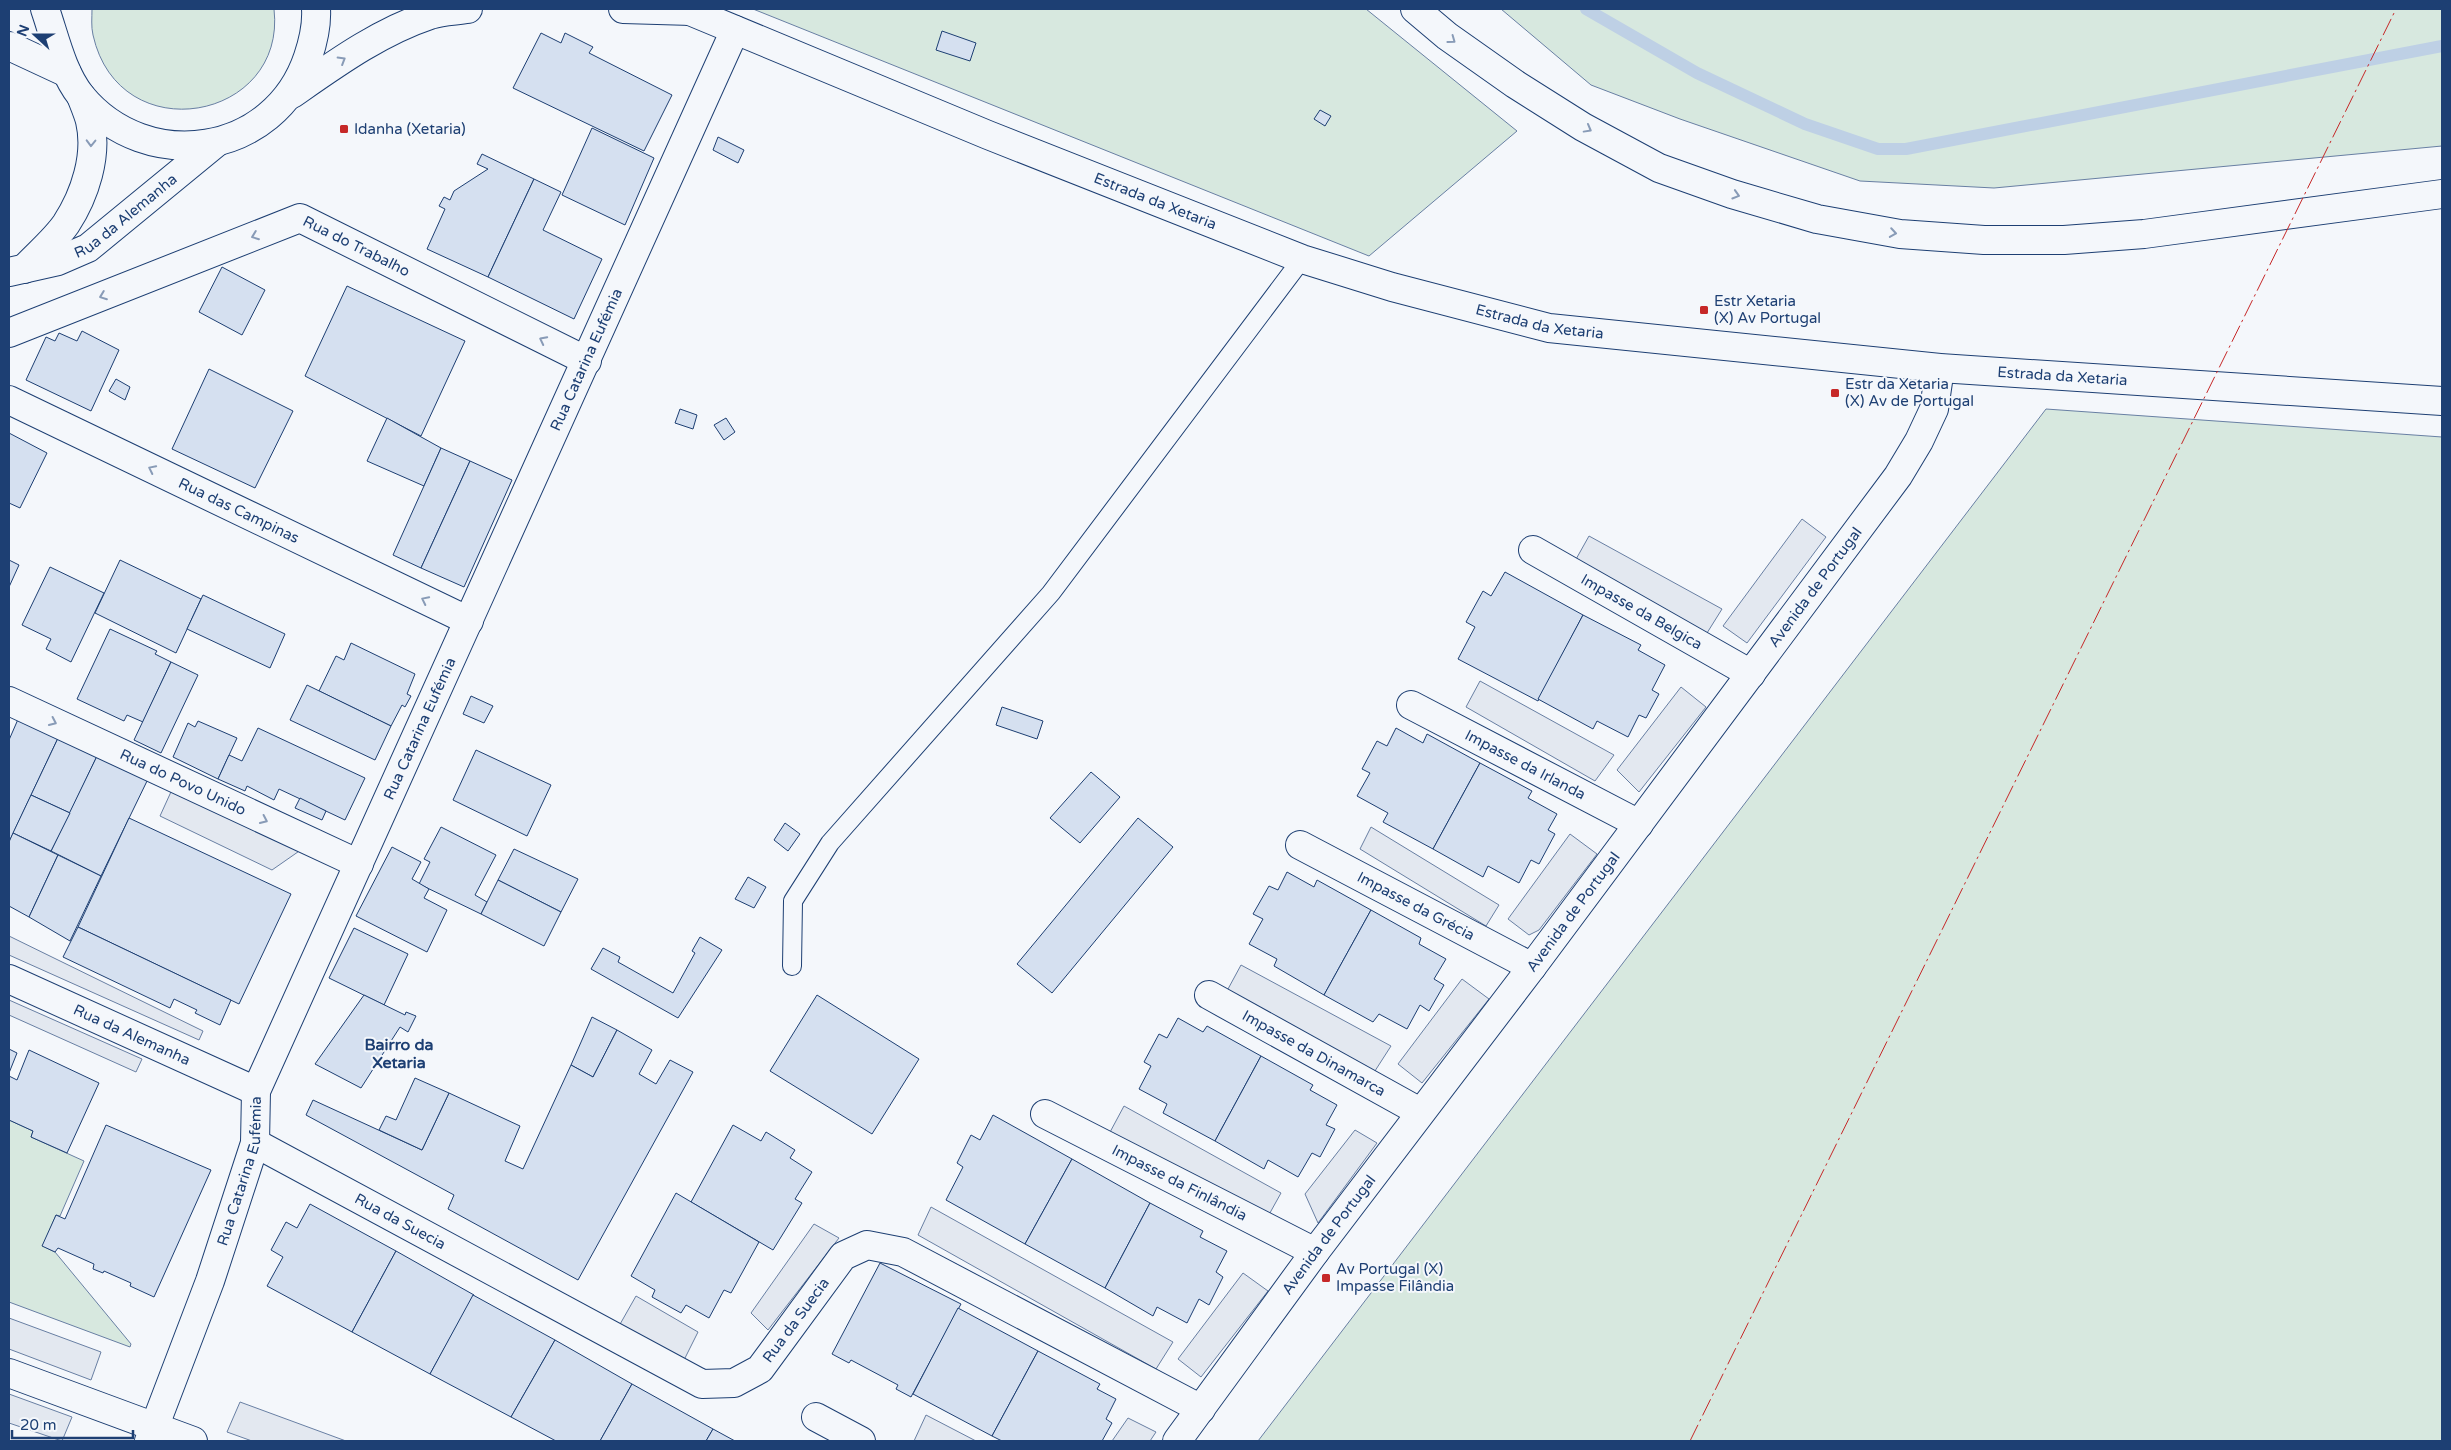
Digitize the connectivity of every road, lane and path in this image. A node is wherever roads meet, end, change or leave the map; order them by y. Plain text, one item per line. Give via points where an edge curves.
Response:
1 (45, 9) edge
2 (54, 9) edge
3 (316, 9) edge
4 (468, 9) edge
5 (623, 9) edge
6 (1414, 9) edge
7 (688, 10) edge
8 (735, 30) junction
9 (9, 46) edge
10 (58, 48) junction
11 (67, 73) junction
12 (81, 96) junction
13 (287, 98) junction
14 (216, 143) junction
15 (2442, 194) edge
16 (1302, 259) junction
17 (17, 270) edge
18 (9, 333) edge
19 (586, 361) junction
20 (1940, 368) junction
21 (9, 400) edge
22 (2442, 401) edge
23 (1533, 550) dead end
24 (469, 621) junction
25 (1751, 674) junction
26 (9, 701) edge
27 (1411, 705) dead end
28 (1639, 824) junction
29 (1300, 845) dead end
30 (359, 864) junction
31 (792, 966) dead end
32 (1532, 967) junction
33 (9, 979) edge
34 (1209, 995) dead end
35 (256, 1091) junction
36 (1420, 1112) junction
37 (1045, 1114) dead end
38 (255, 1143) junction
39 (1315, 1252) junction
40 (9, 1373) edge
41 (1201, 1408) junction
42 (816, 1417) dead end
43 (152, 1434) edge
44 (193, 1441) edge
45 (861, 1441) edge
46 (1177, 1441) edge

1 - 10 main road
2 - 10 main road
3 - 13 main road via 313,42 303,71
13 -> 4 main road via 334,64 382,36 430,15
5 - 7 main road, Estrada da Xetaria
6 -> 15 main road via 1515,84 1659,168 1817,219 1900,234 1984,240 2064,240 2144,234
7 - 8 main road, Estrada da Xetaria
8 - 16 main road, Estrada da Xetaria via 988,136
8 - 19 main road, Rua Catarina Eufémia
9 - 11 main road
10 - 11 main road
11 - 12 main road
12 - 14 main road via 109,122 142,140 179,147
12 -> 17 main road, Rua da Alemanha via 90,121 92,143 80,199 66,224
13 - 14 main road via 256,126
14 - 17 main road, Rua da Alemanha via 88,248 58,261
16 - 20 main road, Estrada da Xetaria via 1392,287 1549,328
16 - 31 lane via 1051,593 830,844 793,901
19 -> 18 main road, Rua do Trabalho via 300,218
19 - 24 main road, Rua Catarina Eufémia
20 - 22 main road, Estrada da Xetaria
20 - 25 main road, Avenida de Portugal via 1934,409 1898,476
24 -> 21 main road, Rua das Campinas
23 - 25 main road, Impasse da Belgica
24 - 30 main road, Rua Catarina Eufémia
25 - 28 main road, Avenida de Portugal
26 -> 30 main road, Rua do Povo Unido
27 - 28 main road, Impasse da Irlanda
28 - 32 main road, Avenida de Portugal
29 - 32 main road, Impasse da Grécia
30 - 35 main road, Rua Catarina Eufémia
32 - 36 main road, Avenida de Portugal
33 - 35 main road, Rua da Alemanha
34 - 36 main road, Impasse da Dinamarca
35 - 38 main road, Rua Catarina Eufémia
36 - 39 main road, Avenida de Portugal
37 - 39 main road, Impasse da Finlândia
38 - 41 main road, Rua da Suecia via 702,1384 734,1384 760,1369 843,1256 867,1245 903,1252
38 - 43 main road, Rua Catarina Eufémia via 210,1281
39 - 41 main road, Avenida de Portugal
40 - 43 main road
41 - 46 main road, Avenida de Portugal
42 - 45 main road
43 - 44 main road

